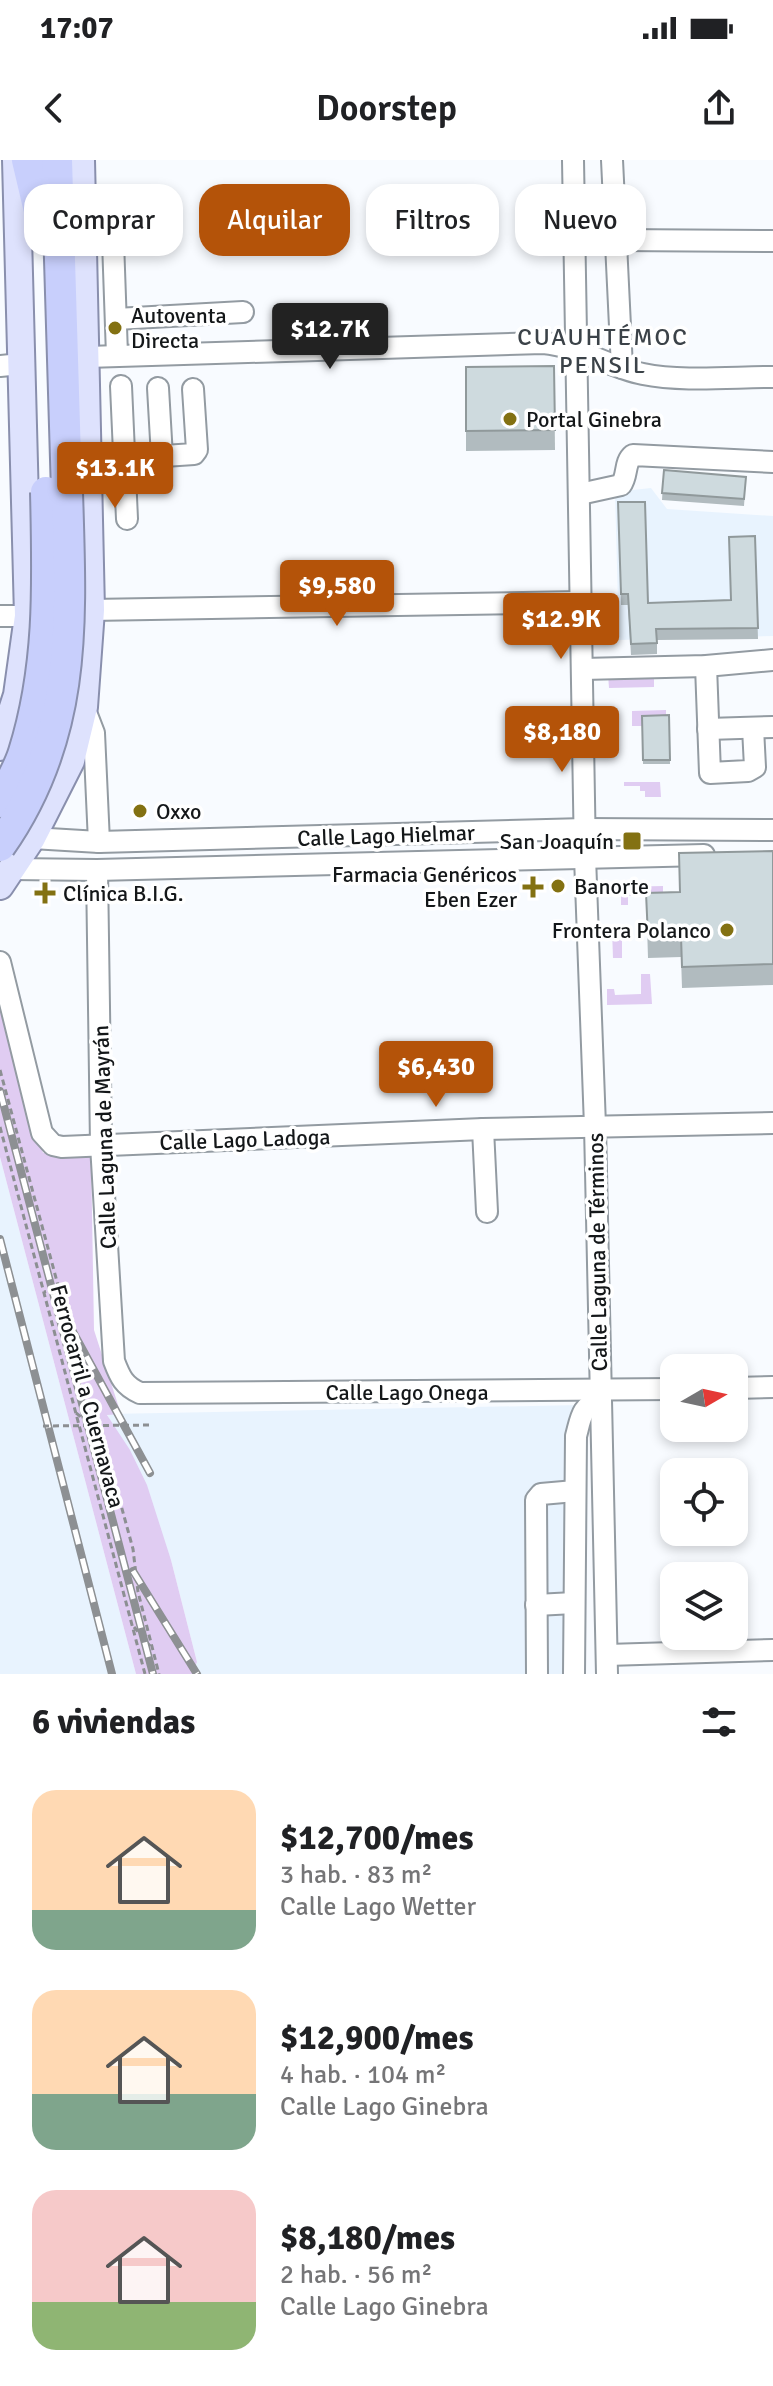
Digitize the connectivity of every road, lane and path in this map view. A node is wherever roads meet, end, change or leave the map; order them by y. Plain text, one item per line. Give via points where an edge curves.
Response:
1 (16, 160) edge
2 (27, 160) edge
3 (37, 160) edge
4 (57, 160) edge
5 (72, 160) edge
6 (81, 160) edge
7 (573, 160) edge
8 (612, 160) edge
9 (36, 184) edge
10 (42, 184) edge
11 (54, 184) edge
12 (62, 184) edge
13 (613, 184) edge
14 (646, 240) edge
15 (773, 241) edge
16 (50, 256) edge
17 (114, 256) edge
18 (617, 256) edge
19 (243, 312) dead end
20 (116, 319) junction
21 (577, 349) junction
22 (117, 355) junction
23 (87, 357) junction
24 (10, 365) edge
25 (622, 368) junction
26 (773, 377) edge
27 (121, 386) dead end
28 (158, 388) dead end
29 (193, 389) dead end
30 (162, 457) junction
31 (124, 459) junction
32 (89, 461) junction
33 (773, 462) edge
34 (56, 492) junction
35 (580, 494) junction
36 (127, 519) dead end
37 (581, 602) junction
38 (91, 610) junction
39 (0, 616) edge
40 (28, 616) junction
41 (773, 660) edge
42 (706, 666) junction
43 (583, 669) junction
44 (17, 695) junction
45 (84, 707) junction
46 (763, 727) edge
47 (708, 729) junction
48 (0, 747) edge
49 (0, 802) edge
50 (0, 827) edge
51 (585, 829) junction
52 (773, 830) edge
53 (32, 838) junction
54 (99, 842) junction
55 (726, 854) edge
56 (585, 857) junction
57 (4, 867) edge
58 (97, 870) junction
59 (0, 962) edge
60 (0, 1070) edge
61 (773, 1123) edge
62 (595, 1126) junction
63 (0, 1127) edge
64 (483, 1129) junction
65 (101, 1145) junction
66 (487, 1212) dead end
67 (44, 1292) junction
68 (773, 1387) edge
69 (748, 1388) edge
70 (660, 1390) edge
71 (140, 1393) joint
72 (600, 1395) junction
73 (76, 1413) junction
74 (153, 1425) dead end
75 (43, 1426) dead end
76 (575, 1491) junction
77 (574, 1603) junction
78 (536, 1605) junction
79 (132, 1624) junction
80 (152, 1649) junction
81 (773, 1650) edge
82 (607, 1664) edge
83 (145, 1674) edge
84 (159, 1674) edge
85 (537, 1674) edge
86 (574, 1674) edge

1 - 24 main road
2 - 9 highway
3 - 10 highway
4 - 11 highway
5 - 12 highway
6 - 23 main road
7 - 21 street, Calle Laguna de Términos
8 - 13 street
14 - 15 street
16 - 34 highway
17 - 20 street
18 - 25 street
19 - 20 street
20 - 22 street
21 - 22 street via 543,343
21 - 25 street
21 - 35 street, Calle Laguna de Términos
22 - 23 street
23 - 32 main road
24 - 40 main road
25 - 26 street via 659,377
27 - 31 street
28 - 30 street
29 - 30 street via 196,453
30 - 31 street
31 - 32 street
31 - 36 street
32 - 38 main road
33 - 35 street via 633,455 621,485
34 - 49 highway, bridge via 38,693 24,754
34 - 57 highway, bridge via 70,612 62,698 46,763 14,827
35 - 37 street, Calle Laguna de Términos
37 - 38 street
37 - 43 street, Calle Laguna de Términos
38 - 45 main road
39 - 40 street
40 - 44 main road
41 - 42 street
42 - 43 street
42 - 47 street
43 - 51 street, Calle Laguna de Términos
44 - 45 main road
44 - 48 main road
45 - 53 main road via 71,761
45 - 54 street via 94,733
46 - 47 street
46 - 47 street via 755,767 710,773
50 - 53 street, Calle Lago Hielmar
51 - 52 street, Calle Lago Hielmar
51 - 54 street, Calle Lago Hielmar
51 - 56 street, Calle Laguna de Términos
53 - 54 street, Calle Lago Hielmar
53 - 57 main road
55 - 56 street, Calle Lago Hielmar
56 - 58 street, Calle Lago Hielmar
56 - 62 street, Calle Laguna de Términos
57 - 58 street, Calle Lago Hielmar
58 - 65 street, Calle Laguna de Mayrán
59 - 65 street, Calle Lago Ladoga via 42,1133 62,1147
60 - 67 path via 59,1289
61 - 62 street, Calle Lago Ladoga
62 - 64 street, Calle Lago Ladoga
62 - 72 street, Calle Laguna de Términos
63 - 67 path, Ferrocarril a Cuernavaca
64 - 65 street, Calle Lago Ladoga
64 - 66 street
65 - 71 street, Calle Laguna de Mayrán via 114,1361 127,1387
67 - 73 path, Ferrocarril a Cuernavaca
68 - 69 street
70 - 72 street, Calle Lago Onega
71 - 72 street, Calle Lago Onega
72 - 76 street via 586,1405 579,1423
72 - 82 street, Calle Laguna de Términos
73 - 79 path, Ferrocarril a Cuernavaca
73 - 80 path via 101,1432 133,1549
74 - 75 path, bridge
76 - 77 street
76 - 78 street via 541,1494 536,1500
77 - 78 street
77 - 86 street
78 - 85 street
79 - 80 path
79 - 83 path, Ferrocarril a Cuernavaca
80 - 84 path
81 - 82 street

